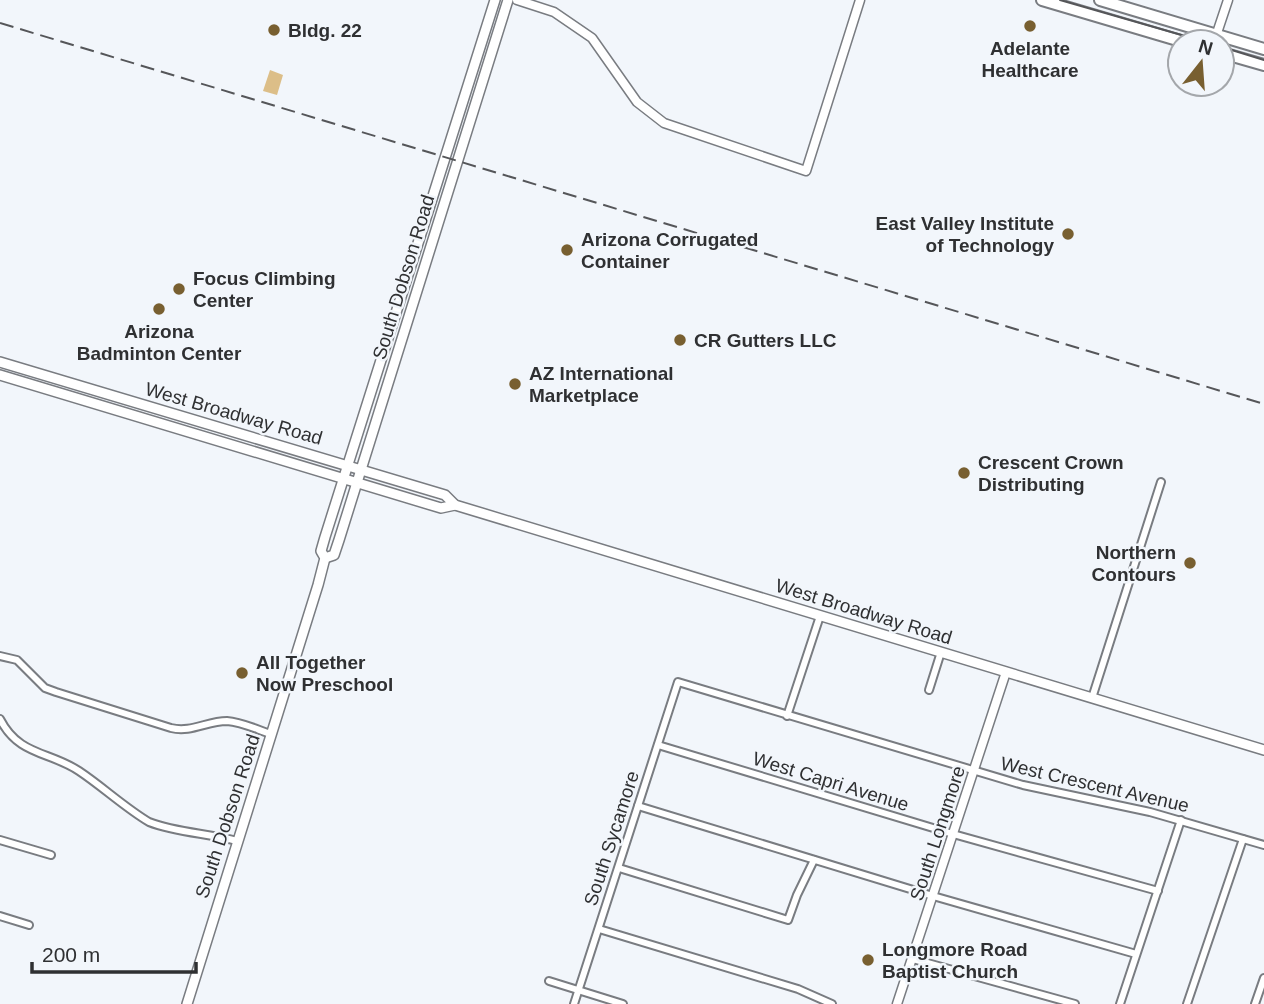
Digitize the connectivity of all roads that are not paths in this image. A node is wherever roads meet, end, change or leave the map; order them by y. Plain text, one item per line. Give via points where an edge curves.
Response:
1 (495, 0) edge
2 (508, 0) edge
3 (517, 0) edge
4 (860, 0) edge
5 (1042, 0) edge
6 (1100, 0) edge
7 (1228, 0) edge
8 (1185, 28) edge
9 (1218, 28) edge
10 (1166, 36) edge
11 (1236, 43) edge
12 (480, 49) junction
13 (1264, 49) edge
14 (1236, 57) edge
15 (1264, 65) edge
16 (484, 75) junction
17 (0, 362) edge
18 (0, 375) edge
19 (348, 465) junction
20 (361, 469) junction
21 (344, 479) junction
22 (1161, 482) dead end
23 (356, 483) junction
24 (455, 505) junction
25 (325, 558) junction
26 (820, 616) junction
27 (941, 652) junction
28 (0, 656) edge
29 (1006, 672) junction
30 (678, 682) joint
31 (929, 690) dead end
32 (1091, 698) junction
33 (787, 716) junction
34 (0, 719) edge
35 (271, 734) junction
36 (658, 745) junction
37 (1264, 750) edge
38 (974, 771) junction
39 (638, 806) junction
40 (1181, 820) junction
41 (953, 834) junction
42 (1243, 839) junction
43 (0, 840) edge
44 (237, 841) junction
45 (1264, 845) edge
46 (51, 855) dead end
47 (814, 860) junction
48 (619, 868) junction
49 (1158, 891) junction
50 (933, 897) junction
51 (0, 916) edge
52 (29, 925) dead end
53 (599, 929) junction
54 (1136, 954) junction
55 (913, 959) junction
56 (1264, 978) edge
57 (549, 981) dead end
58 (579, 991) junction
59 (187, 1004) edge
60 (574, 1004) edge
61 (623, 1004) edge
62 (832, 1004) edge
63 (897, 1004) edge
64 (1075, 1004) edge
65 (1121, 1004) edge
66 (1187, 1004) edge
67 (1255, 1004) edge

1 - 12 main road, South Dobson Road
2 - 16 main road, South Dobson Road
3 - 4 street via 554,12 592,38 636,102 664,123 806,171
5 - 10 main road
6 - 8 main road
7 - 9 street
11 - 13 main road
12 - 16 main road
12 - 19 main road, South Dobson Road
14 - 15 main road
16 - 20 main road, South Dobson Road
17 - 19 main road, West Broadway Road
18 - 21 main road, West Broadway Road
19 - 20 main road, West Broadway Road
19 - 21 main road, South Dobson Road
20 - 23 main road, South Dobson Road
20 - 24 main road, West Broadway Road via 445,495
21 - 23 main road, West Broadway Road
21 - 25 main road, South Dobson Road via 321,551
22 - 32 street
23 - 24 main road, West Broadway Road via 441,508
23 - 25 main road, South Dobson Road via 334,555
24 - 26 main road, West Broadway Road
25 - 35 main road, South Dobson Road
26 - 27 main road, West Broadway Road
26 - 33 street
27 - 29 main road, West Broadway Road
27 - 31 street
28 - 35 street via 17,660 46,688 180,730 231,722
29 - 32 main road, West Broadway Road
29 - 38 street, South Longmore
30 - 33 street, West Crescent Avenue
30 - 36 street, South Sycamore
32 - 37 main road, West Broadway Road
33 - 38 street, West Crescent Avenue
34 - 44 street via 24,747 71,766 149,822
35 - 44 main road, South Dobson Road
36 - 39 street, South Sycamore
36 - 41 street, West Capri Avenue
38 - 40 street, West Crescent Avenue
38 - 41 street, South Longmore
39 - 47 street
39 - 48 street, South Sycamore
40 - 42 street, West Crescent Avenue
40 - 49 street
41 - 49 street, West Capri Avenue
41 - 50 street, South Longmore
42 - 45 street, West Crescent Avenue
42 - 66 street
43 - 46 street
44 - 59 main road, South Dobson Road
47 - 48 street via 788,920
47 - 50 street
48 - 53 street, South Sycamore
49 - 54 street
50 - 54 street
50 - 55 street, South Longmore
51 - 52 street
53 - 58 street, South Sycamore
53 - 62 street via 798,989
54 - 65 street
55 - 63 street, South Longmore
55 - 64 street
56 - 67 street
57 - 58 street
58 - 60 street, South Sycamore
58 - 61 street

